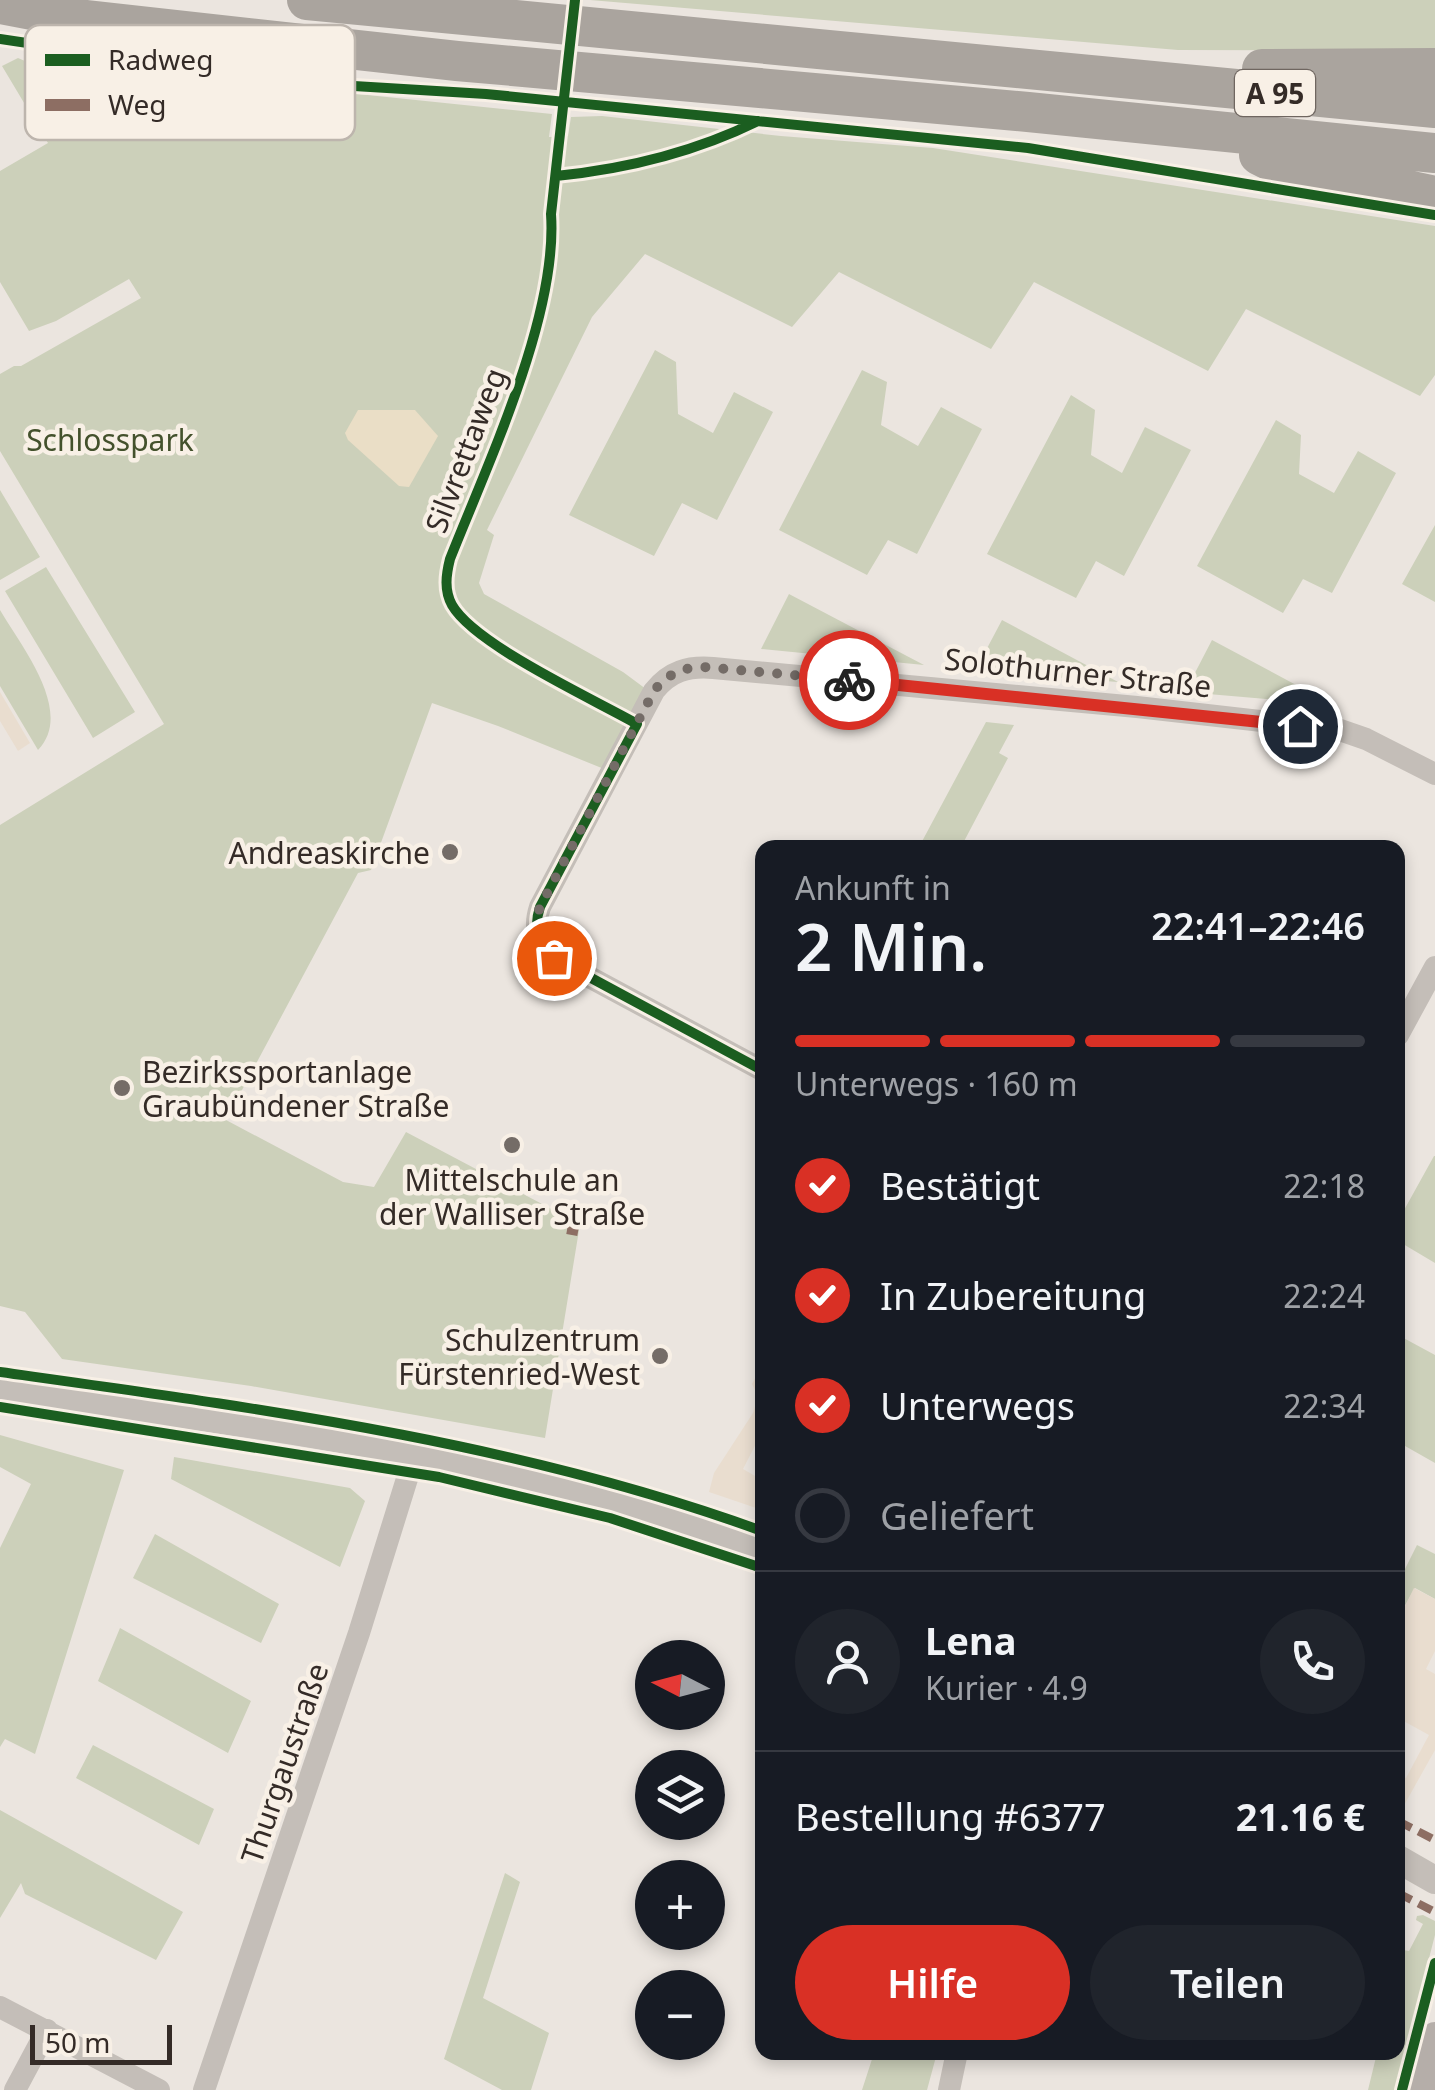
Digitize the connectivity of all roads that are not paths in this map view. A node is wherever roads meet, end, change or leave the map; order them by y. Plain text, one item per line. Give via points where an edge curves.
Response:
1 (307, 0) edge
2 (0, 4) edge
3 (130, 25) edge
4 (355, 50) edge
5 (1435, 68) edge
6 (1116, 78) junction
7 (1435, 108) edge
8 (1210, 132) junction
9 (1435, 153) edge
10 (1435, 196) edge
11 (1435, 774) edge
12 (1435, 967) edge
13 (1405, 1022) edge
14 (755, 1066) edge
15 (0, 1388) edge
16 (414, 1453) junction
17 (755, 1546) edge
18 (1405, 1863) edge
19 (1435, 1880) edge
20 (0, 2007) edge
21 (47, 2030) junction
22 (1435, 2038) edge
23 (955, 2060) edge
24 (15, 2090) edge
25 (159, 2090) edge
26 (204, 2090) edge
27 (949, 2090) edge
28 (1421, 2090) edge

1 - 6 highway, A 95
2 - 3 highway, A 95
4 - 8 highway, A 95
5 - 6 highway via 1159,62
6 - 7 highway, A 95
8 - 9 highway, A 95
8 - 10 highway via 1271,161
11 - 14 street, Solothurner Straße via 1350,732 704,667 672,674 654,691 540,907 539,940 554,958
12 - 13 street
15 - 16 street
16 - 17 street via 579,1491
16 - 26 street, Thurgaustraße via 360,1633
18 - 19 street
20 - 21 street
21 - 24 street
21 - 25 street
22 - 28 main road
23 - 27 street

